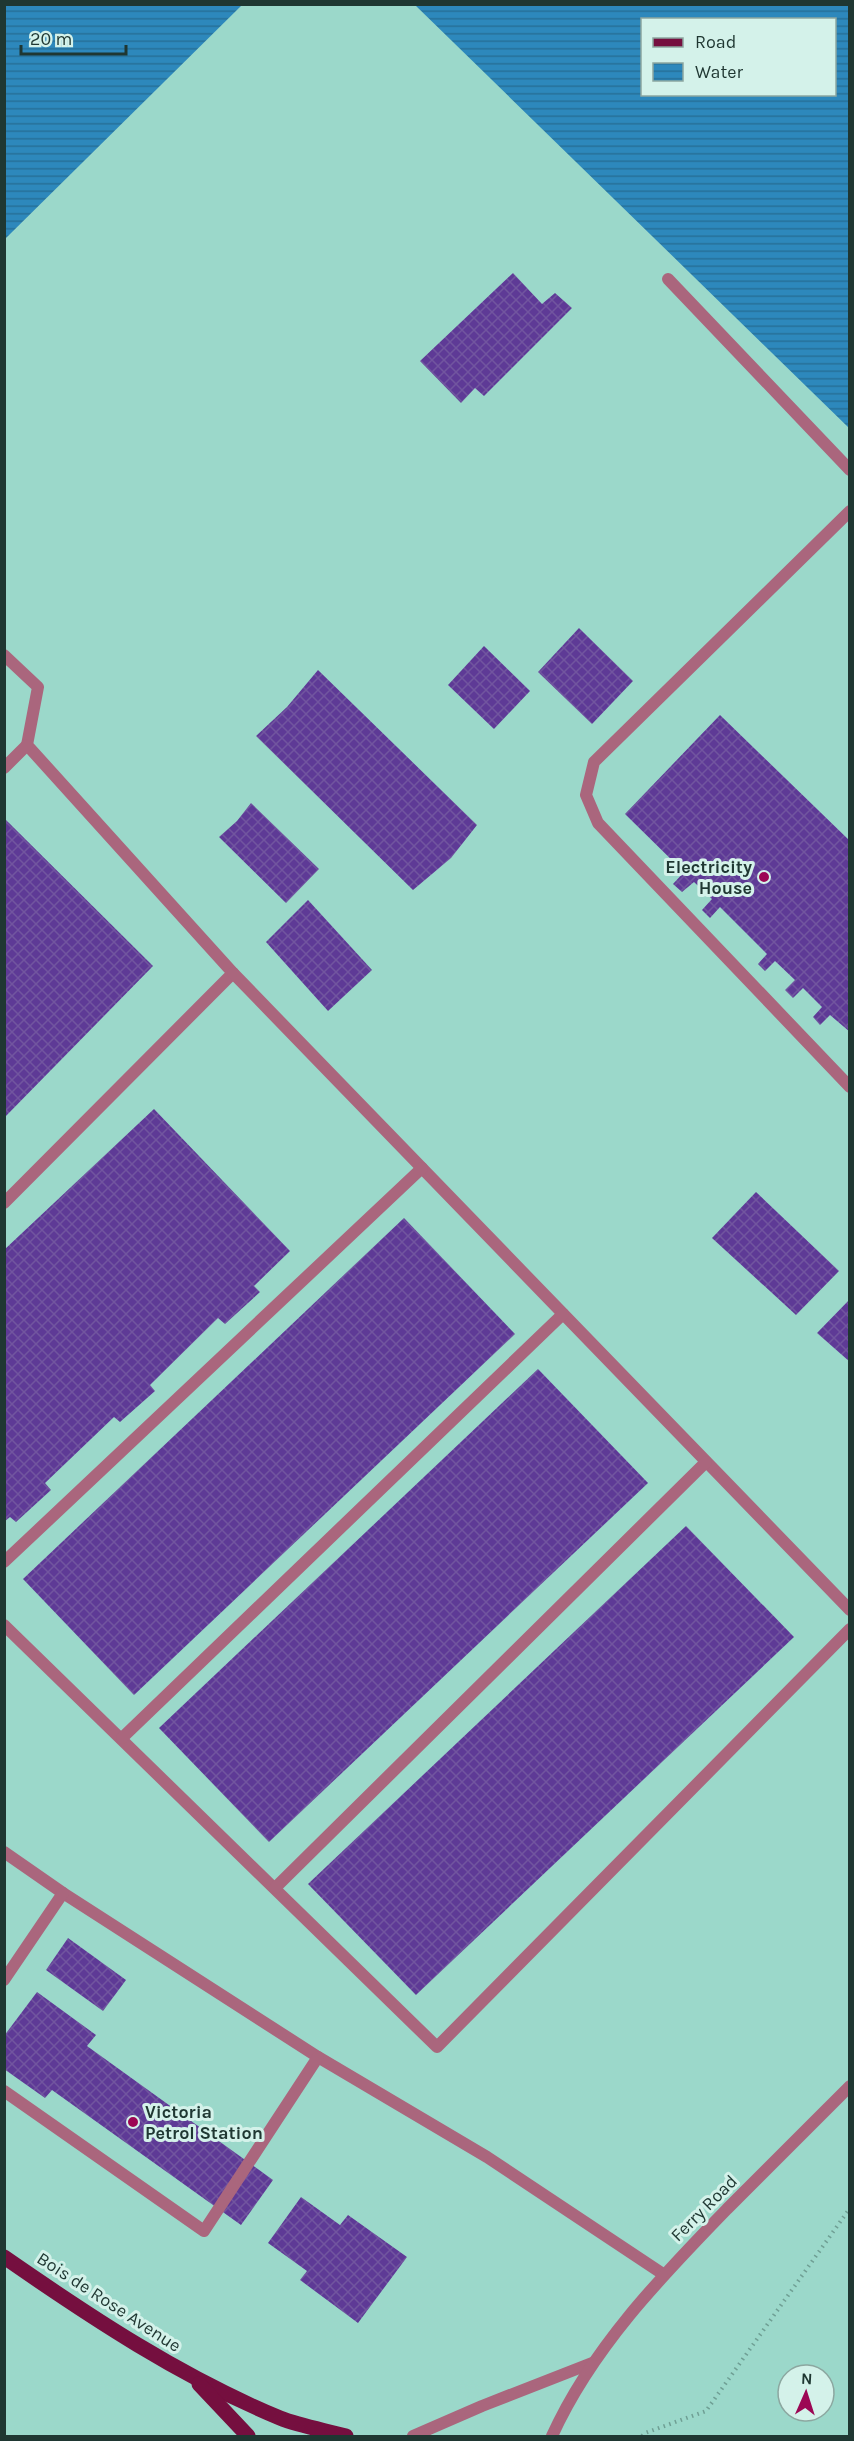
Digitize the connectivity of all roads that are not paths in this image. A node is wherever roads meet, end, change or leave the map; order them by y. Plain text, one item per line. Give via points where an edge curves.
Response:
1 (669, 279) dead end
2 (849, 470) edge
3 (849, 512) edge
4 (4, 656) edge
5 (27, 745) junction
6 (4, 768) edge
7 (233, 973) junction
8 (849, 1087) edge
9 (422, 1168) junction
10 (4, 1203) edge
11 (563, 1314) junction
12 (706, 1462) junction
13 (4, 1562) edge
14 (849, 1610) edge
15 (4, 1625) edge
16 (849, 1629) edge
17 (122, 1738) junction
18 (4, 1852) edge
19 (275, 1888) junction
20 (63, 1893) junction
21 (4, 1980) edge
22 (318, 2057) junction
23 (849, 2086) edge
24 (4, 2091) edge
25 (4, 2257) edge
26 (663, 2274) junction
27 (592, 2363) junction
28 (193, 2378) junction
29 (248, 2436) edge
30 (345, 2436) edge
31 (413, 2436) edge
32 (552, 2436) edge

1 - 2 street
3 - 8 street via 594,762 586,795 598,823
4 - 5 street via 38,687
5 - 6 street
5 - 7 street
7 - 9 street
7 - 10 street
9 - 11 street
9 - 13 street
11 - 12 street
11 - 17 street
12 - 14 street
12 - 19 street
15 - 17 street
16 - 19 street via 437,2048
17 - 19 street
18 - 20 street
20 - 21 street
20 - 22 street
22 - 24 street via 204,2231
22 - 26 street via 487,2157
23 - 26 street, Ferry Road
25 - 28 main road, Bois de Rose Avenue
26 - 27 street, Ferry Road
27 - 31 street, Ferry Road
27 - 32 street, Ferry Road
28 - 29 main road, Bois de Rose Avenue
28 - 30 main road, Bois de Rose Avenue via 282,2419

